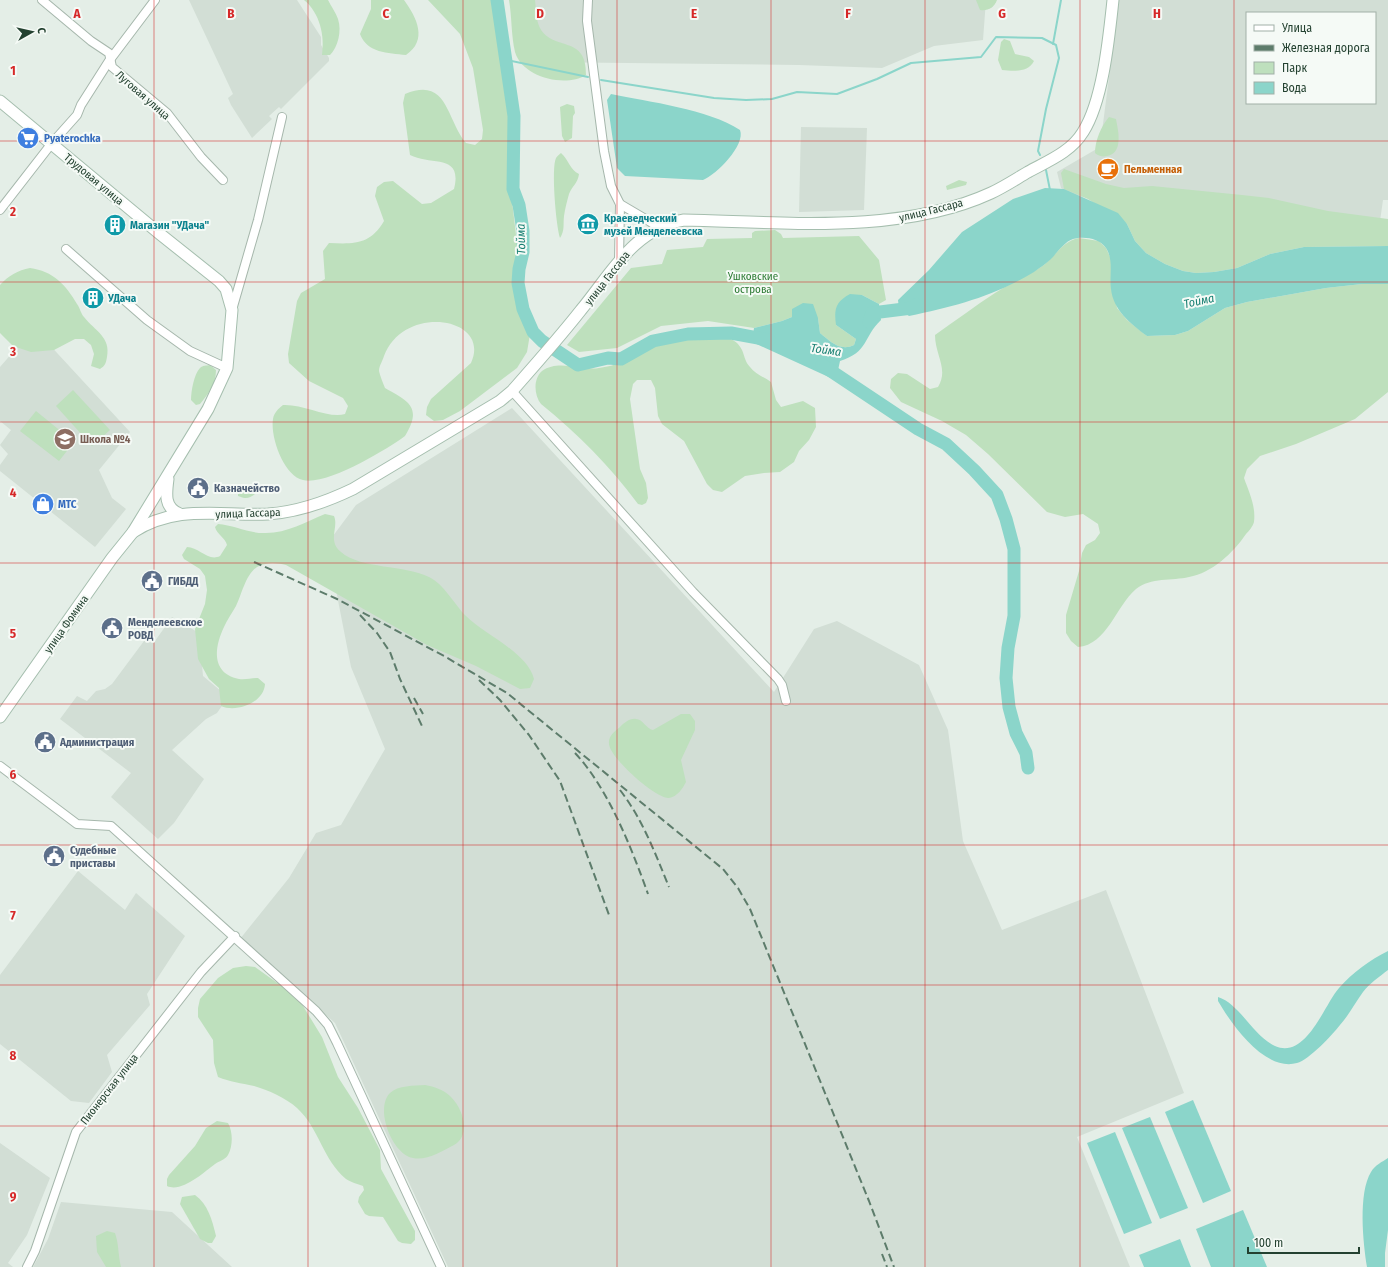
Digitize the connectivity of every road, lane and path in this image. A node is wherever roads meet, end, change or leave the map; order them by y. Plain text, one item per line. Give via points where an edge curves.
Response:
1 (42, 0) edge
2 (155, 0) edge
3 (588, 0) edge
4 (1113, 0) edge
5 (109, 61) junction
6 (0, 101) edge
7 (282, 117) dead end
8 (52, 143) junction
9 (224, 180) dead end
10 (620, 204) junction
11 (0, 210) edge
12 (659, 228) junction
13 (66, 249) dead end
14 (619, 261) junction
15 (232, 310) junction
16 (227, 368) junction
17 (512, 391) junction
18 (169, 475) junction
19 (180, 514) junction
20 (133, 532) junction
21 (786, 701) dead end
22 (0, 716) edge
23 (0, 766) edge
24 (235, 936) junction
25 (27, 1267) edge
26 (441, 1267) edge

1 - 5 street, Луговая улица via 109,53
2 - 5 street
3 - 10 street via 587,21 604,151 612,186
4 - 12 main road, улица Гассара via 1097,98 1084,131 1061,154 991,193 950,207 873,222 684,220
5 - 8 street via 77,115
5 - 9 street, Луговая улица via 112,67 167,113 201,157
6 - 8 main road, Трудовая улица
7 - 15 street via 258,220
8 - 11 street
8 - 15 main road, Трудовая улица via 219,281 226,289
10 - 12 street
10 - 14 street
12 - 14 main road, улица Гассара via 639,240
13 - 16 street via 147,320 190,352
14 - 17 main road, улица Гассара
15 - 16 main road, улица Фомина
16 - 18 main road, улица Фомина via 208,409
17 - 19 main road, улица Гассара via 500,401 359,485 328,500 295,510 269,514
17 - 21 street via 693,592 778,679
18 - 19 main road via 167,503
18 - 20 main road, улица Фомина
19 - 20 main road, улица Гассара via 160,519
20 - 22 main road, улица Фомина
23 - 24 street via 77,824 111,826
24 - 25 street, Пионерская улица via 202,972 76,1132 36,1251
24 - 26 street via 316,1010 328,1025

